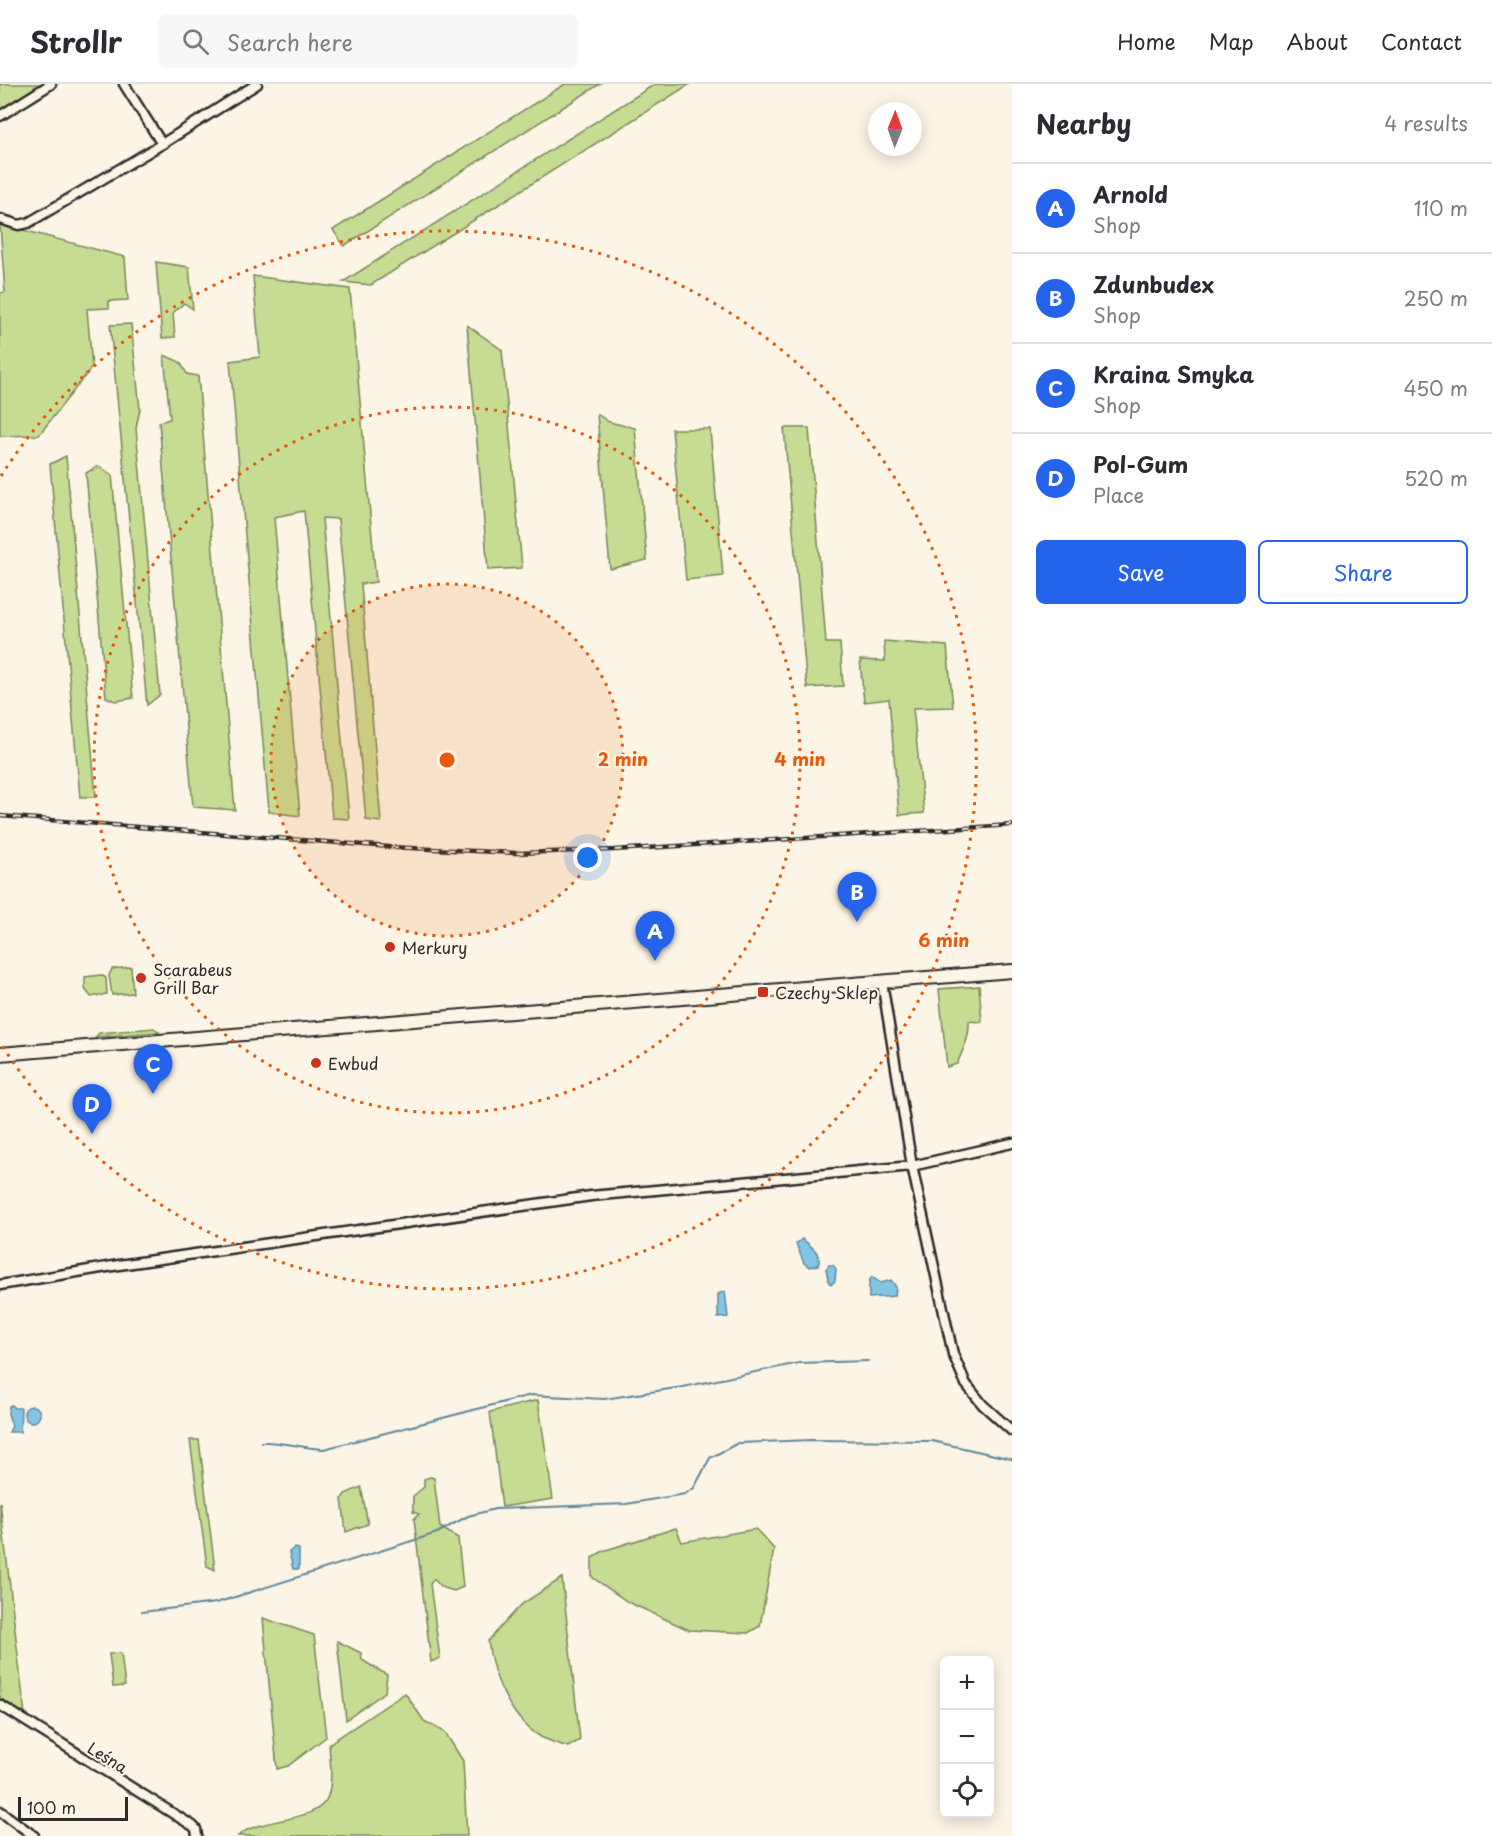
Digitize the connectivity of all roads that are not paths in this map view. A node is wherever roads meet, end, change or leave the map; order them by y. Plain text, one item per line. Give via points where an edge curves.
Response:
1 (51, 84) edge
2 (124, 84) edge
3 (257, 84) edge
4 (0, 116) edge
5 (162, 144) junction
6 (0, 219) edge
7 (1012, 971) edge
8 (882, 982) junction
9 (0, 1054) edge
10 (1012, 1143) edge
11 (912, 1166) junction
12 (0, 1285) edge
13 (1012, 1431) edge
14 (0, 1705) edge
15 (0, 1811) edge
16 (34, 1836) edge
17 (197, 1836) edge

1 - 4 street
2 - 5 street
3 - 5 street
5 - 6 street via 28,223 19,225
7 - 8 main road
8 - 9 main road
8 - 11 street
10 - 11 street
11 - 12 street via 591,1196
11 - 13 street via 954,1354 966,1384
14 - 17 street, Leśna via 193,1826
15 - 16 street

